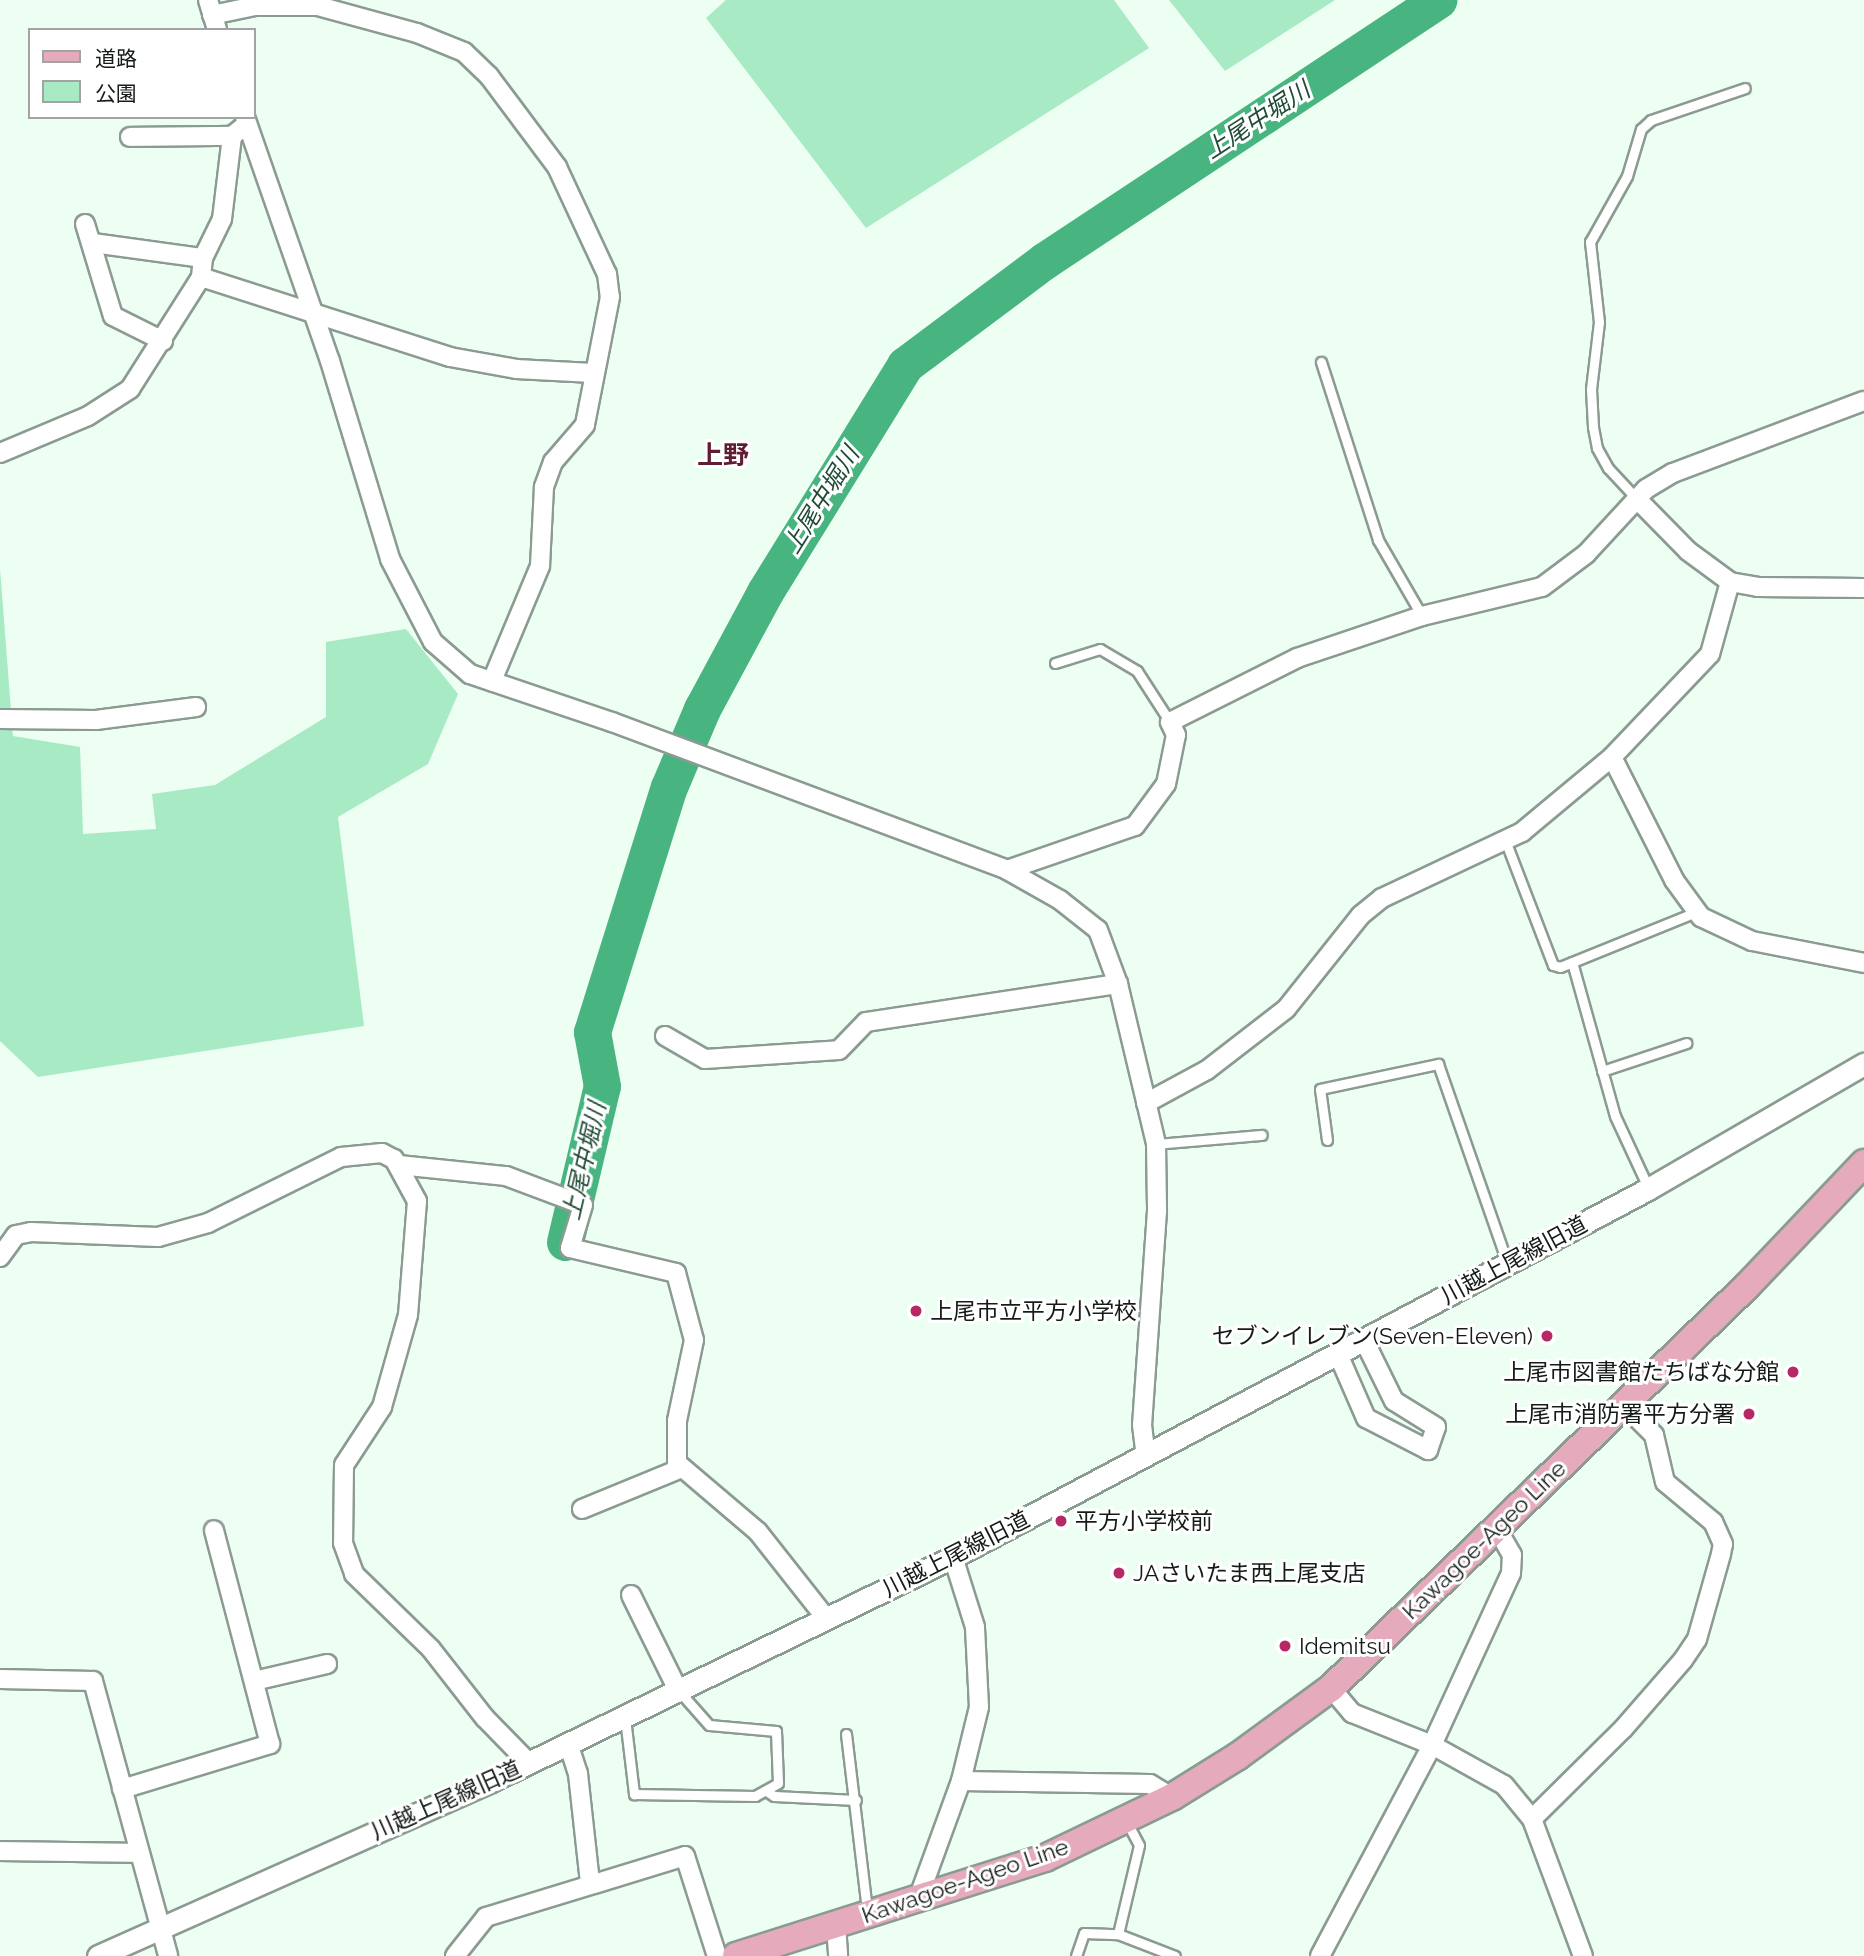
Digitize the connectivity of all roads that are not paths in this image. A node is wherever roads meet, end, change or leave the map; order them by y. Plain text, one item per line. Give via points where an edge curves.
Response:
1 (212, 15) edge
2 (1745, 88) dead end
3 (246, 121) edge
4 (232, 136) junction
5 (130, 137) dead end
6 (85, 224) dead end
7 (93, 243) junction
8 (203, 258) junction
9 (201, 277) junction
10 (312, 315) junction
11 (163, 341) junction
12 (1321, 362) dead end
13 (593, 373) junction
14 (1864, 401) edge
15 (0, 453) edge
16 (1636, 498) junction
17 (1730, 582) junction
18 (1864, 588) edge
19 (1422, 617) junction
20 (1055, 663) dead end
21 (492, 681) junction
22 (196, 707) dead end
23 (0, 719) edge
24 (1170, 722) junction
25 (1612, 757) junction
26 (1505, 840) junction
27 (1007, 870) junction
28 (1696, 912) junction
29 (1572, 962) junction
30 (1864, 963) edge
31 (1118, 984) junction
32 (664, 1036) dead end
33 (1686, 1043) dead end
34 (1864, 1064) edge
35 (1602, 1071) junction
36 (1146, 1103) junction
37 (1262, 1135) dead end
38 (1326, 1140) dead end
39 (1156, 1144) junction
40 (1864, 1163) edge
41 (399, 1165) junction
42 (1648, 1189) junction
43 (0, 1257) edge
44 (1507, 1263) junction
45 (1364, 1340) junction
46 (1338, 1354) junction
47 (1624, 1405) junction
48 (1146, 1457) junction
49 (682, 1468) junction
50 (582, 1508) dead end
51 (1497, 1529) junction
52 (214, 1530) dead end
53 (953, 1557) junction
54 (631, 1595) dead end
55 (826, 1618) junction
56 (327, 1664) dead end
57 (0, 1679) edge
58 (254, 1681) junction
59 (677, 1688) junction
60 (1331, 1688) junction
61 (625, 1715) junction
62 (846, 1734) dead end
63 (568, 1743) junction
64 (1432, 1745) junction
65 (528, 1762) junction
66 (961, 1781) junction
67 (121, 1789) junction
68 (768, 1792) junction
69 (1172, 1797) junction
70 (856, 1800) junction
71 (1532, 1819) junction
72 (1126, 1820) junction
73 (0, 1851) edge
74 (138, 1853) junction
75 (590, 1882) junction
76 (918, 1899) junction
77 (868, 1915) junction
78 (836, 1925) junction
79 (158, 1928) junction
80 (1118, 1934) junction
81 (99, 1956) edge
82 (168, 1956) edge
83 (455, 1956) edge
84 (718, 1956) edge
85 (736, 1956) edge
86 (838, 1956) edge
87 (1076, 1956) edge
88 (1175, 1956) edge
89 (1320, 1956) edge
90 (1584, 1956) edge

1 - 13 street via 265,5 317,6 417,33 464,52 489,76 557,167 607,274 610,297
2 - 16 lane via 1651,120 1641,129 1627,176 1590,242 1600,322 1591,389 1592,427 1608,468
3 - 4 street
3 - 10 street
4 - 5 street
4 - 8 street via 222,219
6 - 7 street
7 - 8 street
7 - 11 street via 113,316
8 - 9 street
9 - 10 street
9 - 11 street
10 - 13 street via 450,357 516,369
10 - 21 street via 404,593 433,642 470,674
11 - 15 street via 130,389 88,416
12 - 19 lane via 1378,540
13 - 21 street via 585,425 553,463 544,487 540,566
14 - 16 street via 1701,460 1673,472
16 - 17 street via 1688,551
16 - 19 street via 1563,576 1542,587
17 - 18 street via 1757,587
17 - 25 street via 1710,654
19 - 24 street via 1297,657
20 - 24 lane via 1100,649 1137,671
21 - 27 street
22 - 23 street via 96,720
24 - 27 street via 1176,735 1166,784 1135,826
25 - 26 street via 1522,832
25 - 28 street via 1674,880
26 - 29 lane via 1553,965
26 - 36 street via 1382,898 1361,915 1279,1016 1207,1070
27 - 31 street via 1060,900 1098,930
28 - 29 lane
28 - 30 street via 1752,941
29 - 35 lane
31 - 32 street via 866,1022 839,1050 705,1059
31 - 36 street
33 - 35 lane
34 - 42 street, 川越上尾線旧道
35 - 42 lane via 1620,1129
36 - 39 street
37 - 39 lane
38 - 44 lane via 1320,1089 1438,1065
39 - 48 street via 1157,1210 1142,1425
40 - 47 main road, Kawagoe-Ageo Line via 1747,1286
41 - 43 street via 382,1153 341,1157 208,1223 158,1237 31,1232 16,1235
41 - 49 street via 506,1176 583,1205 570,1248 676,1273 694,1340 677,1421 677,1463
41 - 65 street via 417,1201 408,1315 382,1407 344,1465 344,1543 354,1573 431,1649 485,1718
42 - 44 street, 川越上尾線旧道
44 - 45 street, 川越上尾線旧道
45 - 46 street, 川越上尾線旧道
45 - 46 street via 1394,1401 1436,1427 1428,1450 1366,1418
46 - 48 street, 川越上尾線旧道
47 - 51 main road, Kawagoe-Ageo Line
47 - 71 street via 1654,1434 1665,1482 1713,1522 1723,1544 1721,1554 1697,1639 1683,1660 1623,1729
48 - 53 street, 川越上尾線旧道
49 - 50 street
49 - 55 street via 758,1532
51 - 60 main road, Kawagoe-Ageo Line
51 - 64 street via 1512,1555 1511,1573
52 - 58 street
53 - 55 street, 川越上尾線旧道
53 - 66 street via 975,1627 980,1669 979,1707
54 - 59 street
55 - 59 street, 川越上尾線旧道
56 - 58 street
57 - 67 street via 93,1681
58 - 67 street via 270,1744
59 - 61 street, 川越上尾線旧道
59 - 68 lane via 709,1725 776,1731 778,1783
60 - 64 street via 1352,1713
60 - 69 main road, Kawagoe-Ageo Line
61 - 63 street, 川越上尾線旧道
61 - 68 lane via 634,1794 755,1796
62 - 70 lane
63 - 65 street, 川越上尾線旧道
63 - 75 street via 578,1774
64 - 71 street via 1504,1785
64 - 89 street
65 - 79 street, 川越上尾線旧道
66 - 69 street via 1150,1784
66 - 76 street
67 - 74 street
68 - 70 lane
69 - 72 main road, Kawagoe-Ageo Line
70 - 77 lane
71 - 90 street
72 - 76 main road, Kawagoe-Ageo Line via 1045,1858
72 - 80 lane via 1139,1845
73 - 74 street
74 - 79 street
75 - 83 street via 486,1917
75 - 84 street via 685,1856
76 - 77 main road, Kawagoe-Ageo Line
77 - 78 main road, Kawagoe-Ageo Line
78 - 85 main road, Kawagoe-Ageo Line
78 - 86 street
79 - 81 street, 川越上尾線旧道
79 - 82 street
80 - 87 lane via 1084,1933
80 - 88 lane

